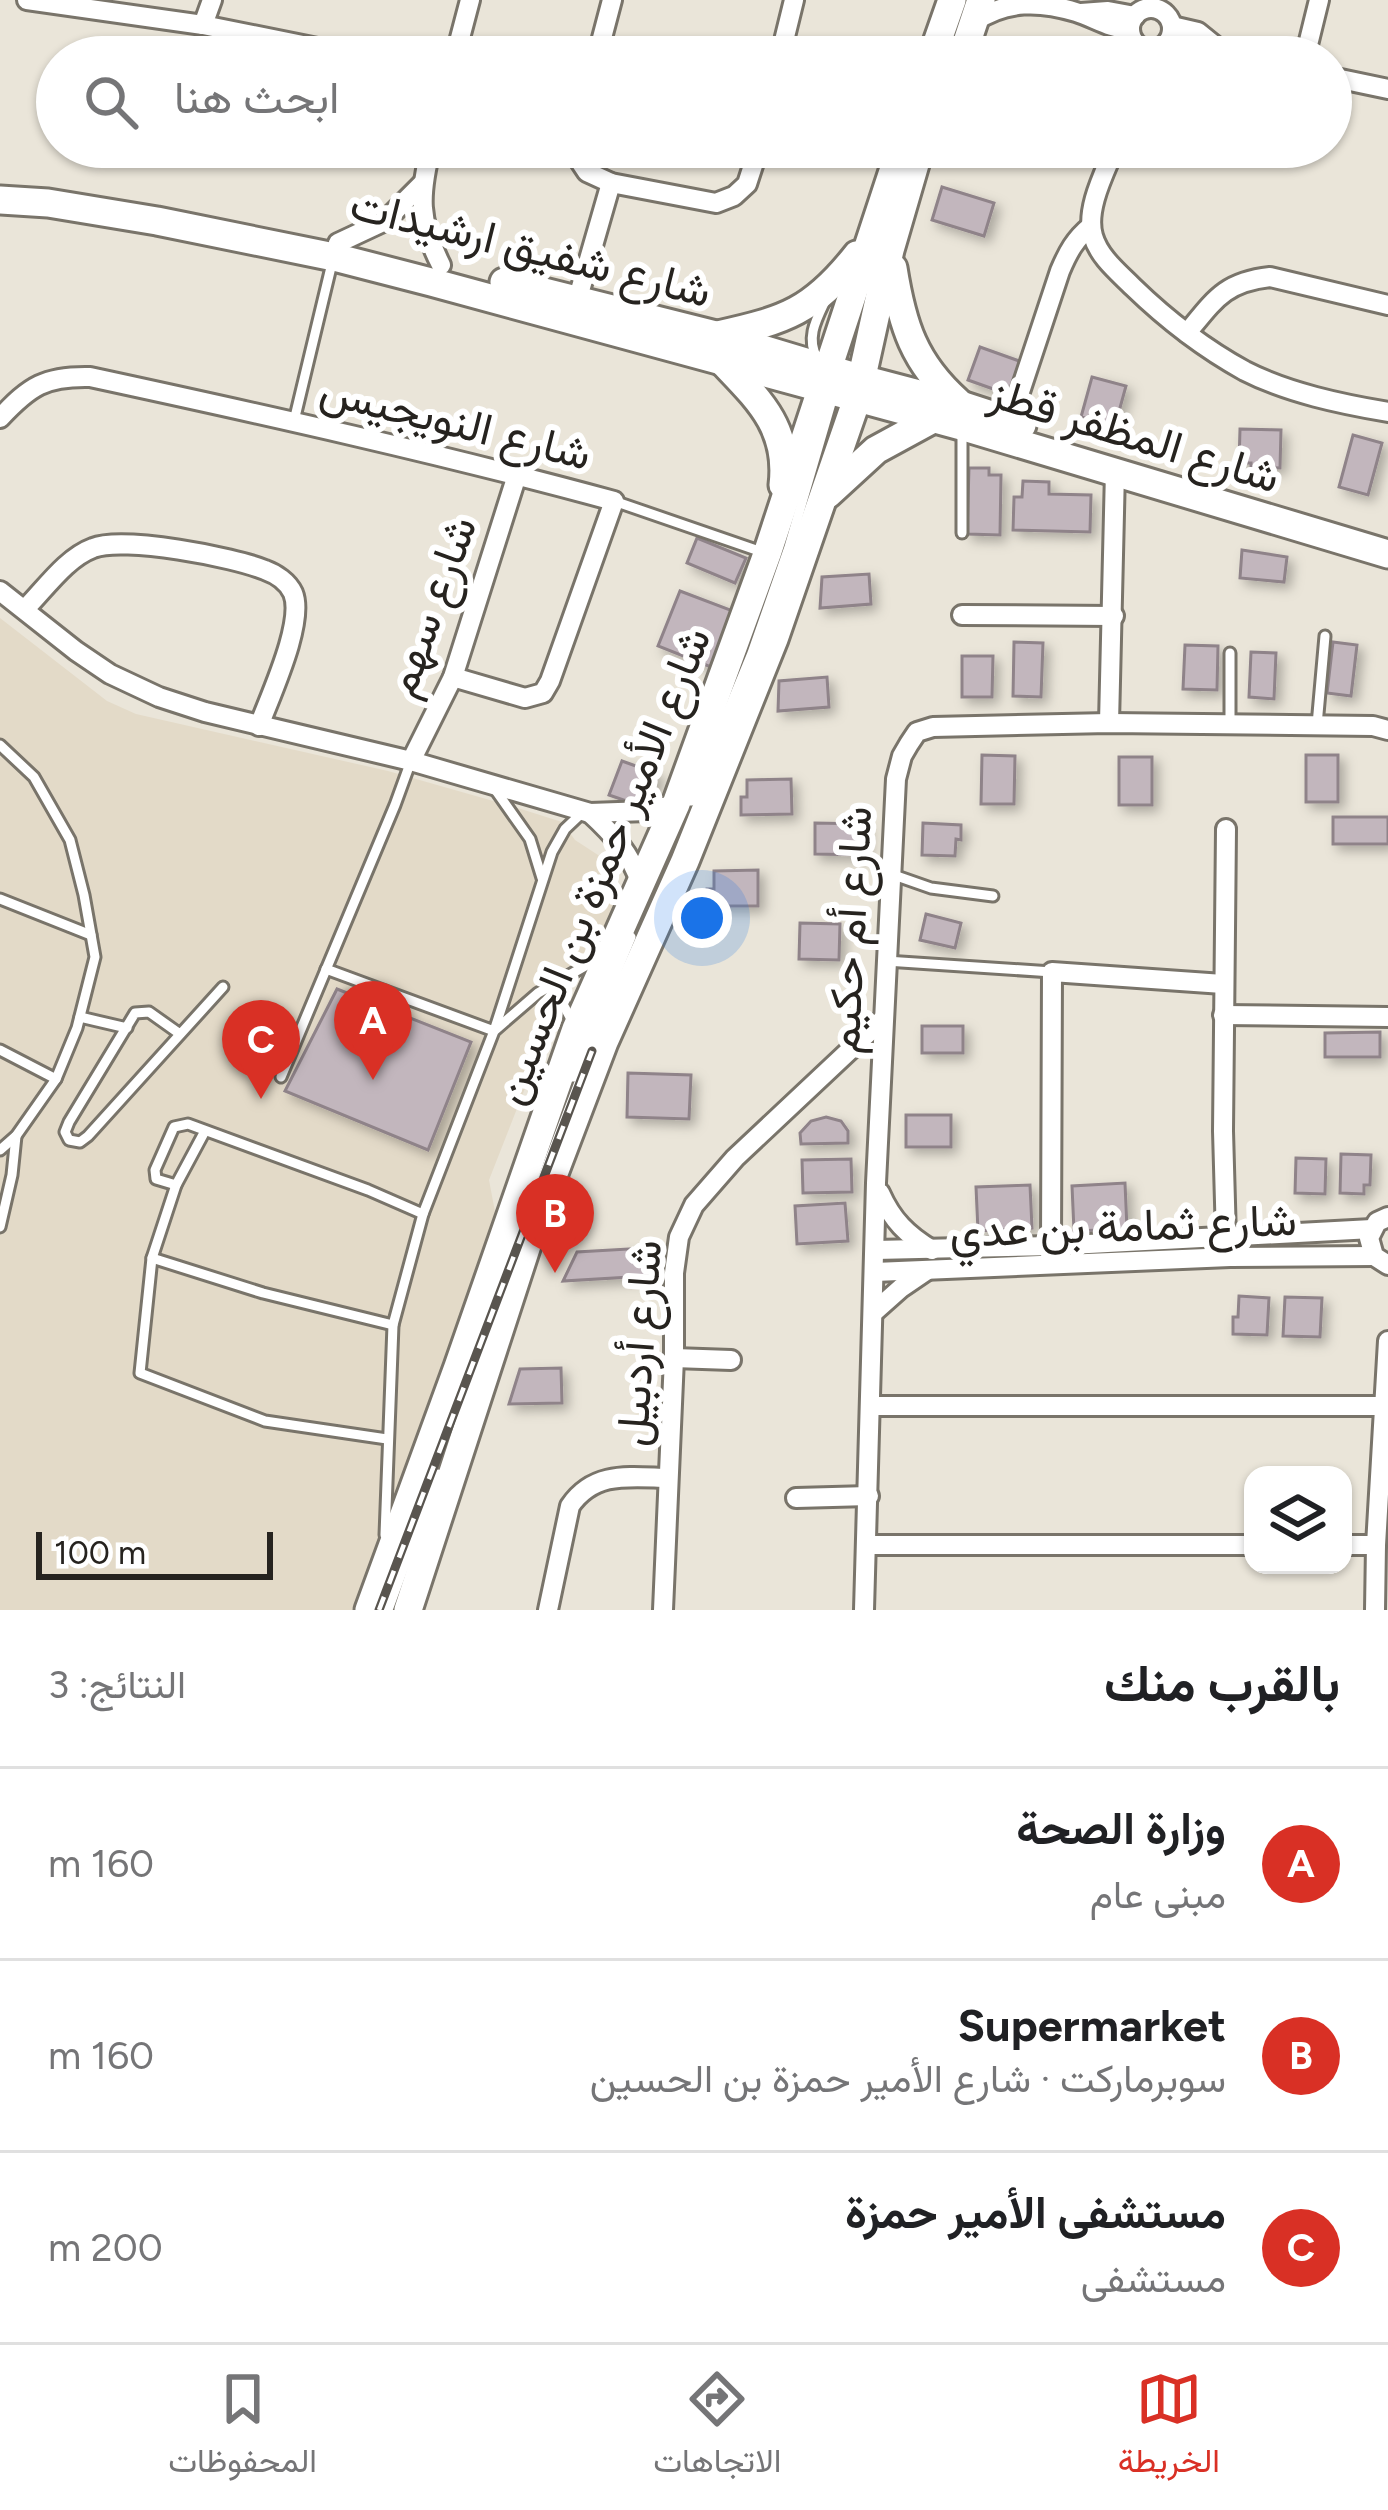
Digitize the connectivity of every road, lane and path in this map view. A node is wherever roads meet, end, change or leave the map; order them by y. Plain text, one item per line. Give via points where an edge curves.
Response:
1 (27, 0) edge
2 (212, 0) edge
3 (470, 0) edge
4 (612, 0) edge
5 (794, 0) edge
6 (933, 0) edge
7 (952, 0) edge
8 (1318, 0) edge
9 (1031, 1) edge
10 (975, 7) edge
11 (202, 25) junction
12 (1150, 29) edge
13 (257, 36) edge
14 (461, 36) edge
15 (603, 36) edge
16 (785, 36) edge
17 (922, 36) edge
18 (939, 36) edge
19 (960, 36) edge
20 (1310, 36) edge
21 (1352, 81) edge
22 (1388, 89) edge
23 (426, 168) edge
24 (584, 168) edge
25 (752, 168) edge
26 (896, 168) edge
27 (911, 168) edge
28 (1107, 168) edge
29 (0, 182) edge
30 (611, 183) junction
31 (422, 184) junction
32 (0, 200) edge
33 (1091, 226) junction
34 (879, 246) junction
35 (336, 250) junction
36 (441, 265) junction
37 (837, 281) junction
38 (577, 301) junction
39 (1388, 304) edge
40 (1187, 333) junction
41 (719, 348) junction
42 (841, 387) junction
43 (1388, 412) edge
44 (962, 415) junction
45 (0, 418) edge
46 (933, 419) junction
47 (294, 421) junction
48 (1010, 422) junction
49 (1115, 471) junction
50 (517, 475) junction
51 (614, 501) junction
52 (822, 502) junction
53 (778, 518) junction
54 (962, 533) dead end
55 (1388, 536) edge
56 (767, 554) junction
57 (1388, 554) edge
58 (0, 591) edge
59 (25, 609) junction
60 (962, 615) dead end
61 (1114, 616) junction
62 (1325, 636) dead end
63 (1229, 653) dead end
64 (453, 677) junction
65 (1109, 723) junction
66 (1230, 724) junction
67 (1317, 725) junction
68 (259, 726) junction
69 (1388, 730) edge
70 (0, 745) edge
71 (411, 761) junction
72 (491, 784) junction
73 (676, 804) junction
74 (587, 812) junction
75 (1226, 829) dead end
76 (891, 874) junction
77 (543, 879) junction
78 (649, 880) junction
79 (993, 896) dead end
80 (0, 899) edge
81 (91, 935) junction
82 (623, 941) junction
83 (886, 962) junction
84 (326, 969) junction
85 (1052, 972) junction
86 (1223, 984) junction
87 (553, 985) junction
88 (223, 987) dead end
89 (1223, 1015) junction
90 (80, 1017) junction
91 (1388, 1017) edge
92 (884, 1019) junction
93 (127, 1028) junction
94 (576, 1029) junction
95 (494, 1031) junction
96 (180, 1034) junction
97 (0, 1050) edge
98 (281, 1077) dead end
99 (56, 1079) junction
100 (568, 1093) dead end
101 (559, 1114) dead end
102 (206, 1131) junction
103 (16, 1136) junction
104 (0, 1150) edge
105 (876, 1183) junction
106 (176, 1185) junction
107 (423, 1214) junction
108 (1380, 1223) edge
109 (0, 1227) edge
110 (1226, 1238) junction
111 (1051, 1246) junction
112 (875, 1250) junction
113 (932, 1250) junction
114 (152, 1258) junction
115 (1381, 1261) edge
116 (926, 1271) junction
117 (875, 1272) junction
118 (874, 1312) junction
119 (392, 1325) junction
120 (1388, 1341) edge
121 (674, 1358) junction
122 (730, 1360) dead end
123 (871, 1406) junction
124 (1384, 1406) junction
125 (386, 1439) junction
126 (447, 1451) dead end
127 (439, 1472) dead end
128 (667, 1478) junction
129 (869, 1496) junction
130 (796, 1498) dead end
131 (868, 1544) junction
132 (1244, 1545) edge
133 (1352, 1545) edge
134 (1376, 1545) junction
135 (385, 1570) junction
136 (369, 1610) edge
137 (384, 1610) edge
138 (408, 1610) edge
139 (548, 1610) edge
140 (663, 1610) edge
141 (864, 1610) edge
142 (1375, 1610) edge

1 - 11 street
2 - 11 street
3 - 14 street
4 - 15 street
5 - 16 street
6 - 17 main road
7 - 18 main road
8 - 20 street
9 - 10 street
9 - 12 street via 1081,13 1108,10
10 - 19 main road
11 - 13 street
21 - 22 street
23 - 31 street
24 - 30 street
25 - 30 street via 747,184 716,203
26 - 34 main road, شارع الأمير حمزة بن الحسين
27 - 34 main road, شارع الأمير حمزة بن الحسين
28 - 33 street
29 - 35 main road, شارع شفيق ارشيدات
30 - 38 street
31 - 35 street via 385,221
31 - 36 street
32 - 35 main road, شارع شفيق ارشيدات
33 - 40 street via 1112,267
33 - 48 street via 1060,271
34 - 37 main road
34 - 42 main road, شارع الأمير حمزة بن الحسين
34 - 44 main road via 910,340
35 - 36 main road, شارع شفيق ارشيدات
35 - 41 main road, شارع شفيق ارشيدات
35 - 47 lane
36 - 38 main road, شارع شفيق ارشيدات
37 - 41 main road via 811,303
37 - 42 lane via 812,336 813,350
38 - 41 main road, شارع شفيق ارشيدات
39 - 40 street via 1251,279 1219,294
40 - 43 street via 1247,372
41 - 42 main road, شارع شفيق ارشيدات
41 - 53 main road via 774,424 784,474
42 - 44 main road, شارع المظفر قطز
42 - 46 main road, شارع المظفر قطز
42 - 52 main road, شارع الأمير حمزة بن الحسين
42 - 53 main road, شارع الأمير حمزة بن الحسين
42 - 78 lane via 752,653
42 - 126 lane via 767,638 592,1051
44 - 46 main road, شارع المظفر قطز
44 - 48 main road, شارع المظفر قطز
44 - 49 main road, شارع المظفر قطز
44 - 54 lane
45 - 47 street, شارع النويجيس via 25,392 63,376
46 - 52 main road via 876,450
47 - 50 street, شارع النويجيس
48 - 55 main road, شارع المظفر قطز
49 - 57 main road, شارع المظفر قطز
49 - 61 street
50 - 51 street, شارع النويجيس
50 - 64 street, شارع سهم
51 - 56 lane
51 - 64 street, شارع النويجيس via 543,693 525,698
52 - 138 main road, شارع الأمير حمزة بن الحسين via 751,699 529,1239
53 - 56 main road, شارع الأمير حمزة بن الحسين
56 - 73 main road, شارع الأمير حمزة بن الحسين
58 - 59 street
59 - 68 street via 133,686
59 - 68 street via 99,545 184,551 264,569 286,583 296,614
60 - 61 street
61 - 65 street
62 - 67 lane
63 - 66 lane
64 - 71 street, شارع سهم
65 - 66 street, شارع أم حكيم
65 - 76 street, شارع أم حكيم via 917,732 896,779
66 - 67 street, شارع أم حكيم
67 - 69 street, شارع أم حكيم
68 - 71 street
70 - 81 lane via 34,777 70,840
71 - 72 street
71 - 84 lane
72 - 74 street
72 - 77 lane via 530,839
73 - 74 street
73 - 78 main road, شارع الأمير حمزة بن الحسين
74 - 77 lane via 558,838
74 - 78 street
75 - 86 street
76 - 79 lane
76 - 83 street, شارع أم حكيم
77 - 95 lane
78 - 82 main road, شارع الأمير حمزة بن الحسين
80 - 81 lane
81 - 90 lane via 95,958
82 - 87 lane
82 - 94 main road, شارع الأمير حمزة بن الحسين
82 - 100 lane
83 - 85 lane
83 - 92 street, شارع أم حكيم
84 - 95 lane
84 - 98 lane
85 - 86 street
85 - 111 street
86 - 89 street
87 - 94 lane
87 - 95 lane
88 - 96 lane
89 - 91 street
89 - 110 street
90 - 93 lane
90 - 99 lane
92 - 105 street, شارع أم حكيم
92 - 121 street, شارع أردبيل via 694,1204 674,1273
93 - 96 lane via 144,1010
93 - 96 lane via 69,1122 69,1140 88,1136
94 - 135 main road, شارع الأمير حمزة بن الحسين
95 - 107 lane
97 - 99 lane
99 - 103 lane
101 - 137 lane
102 - 106 lane
102 - 106 lane via 181,1124 172,1131 155,1174
102 - 107 lane
103 - 104 lane
103 - 109 lane
105 - 112 street, شارع أم حكيم
105 - 113 street via 896,1223
106 - 114 lane
107 - 119 lane
108 - 110 street, شارع ثمامة بن عدي
108 - 115 street via 1370,1247
110 - 111 street, شارع ثمامة بن عدي
111 - 113 street, شارع ثمامة بن عدي
112 - 113 street, شارع ثمامة بن عدي
112 - 117 street, شارع أم حكيم
114 - 119 lane
114 - 125 lane via 140,1373 265,1421
115 - 116 street, شارع ثمامة بن عدي via 1230,1257
116 - 117 street, شارع ثمامة بن عدي
116 - 118 street
117 - 118 street, شارع أم حكيم
118 - 123 street, شارع أم حكيم
119 - 125 lane
120 - 124 street
121 - 122 street
121 - 128 street, شارع أردبيل
123 - 124 street
123 - 129 street, شارع أم حكيم
124 - 134 street
125 - 135 lane
127 - 137 lane
128 - 139 street via 608,1478 578,1494
128 - 140 street, شارع أردبيل
129 - 130 street
129 - 131 street, شارع أم حكيم
131 - 132 street
131 - 141 street, شارع أم حكيم
133 - 134 street
134 - 142 street
135 - 136 main road, شارع الأمير حمزة بن الحسين

